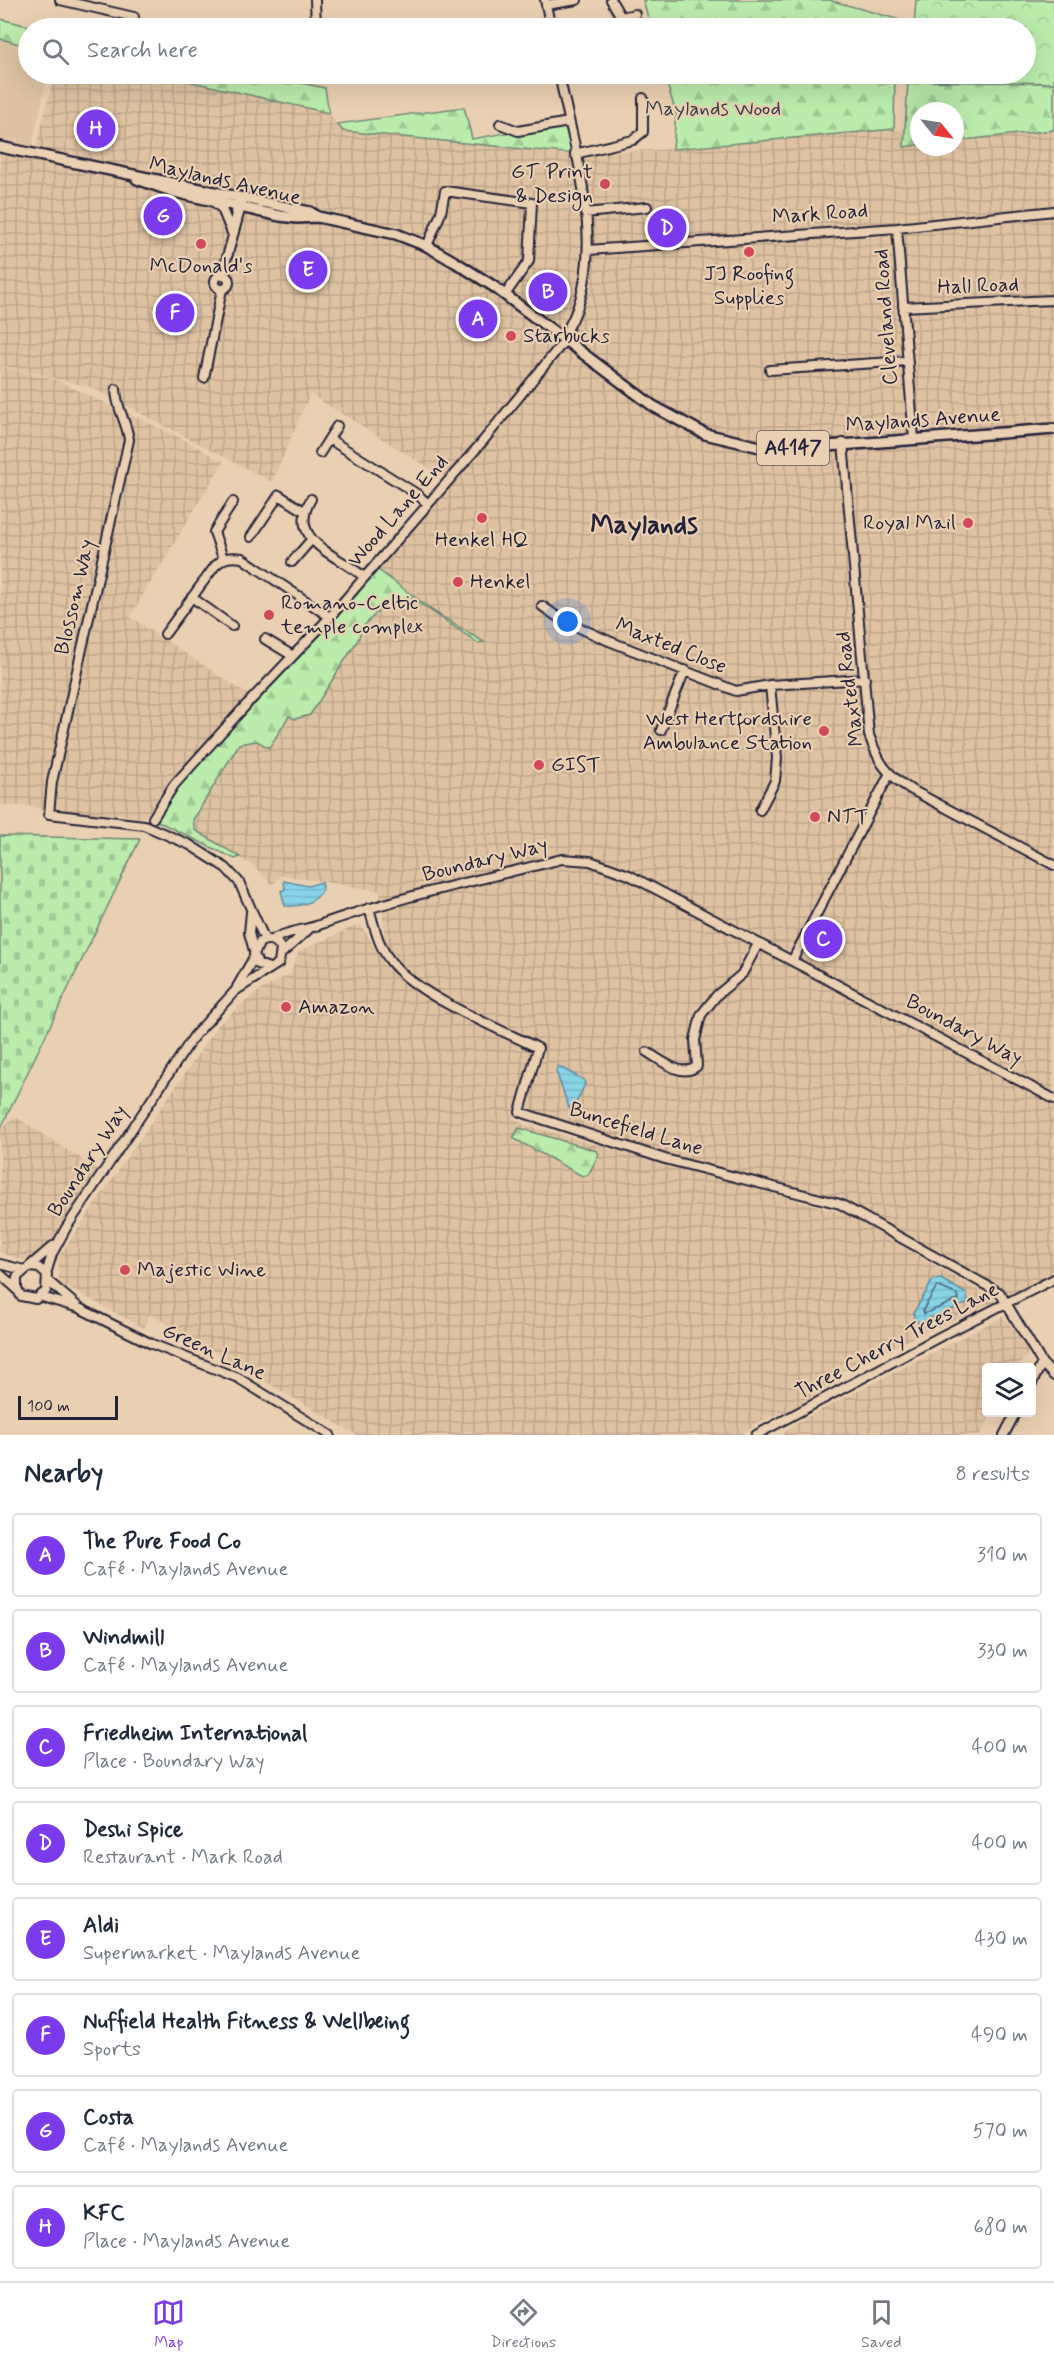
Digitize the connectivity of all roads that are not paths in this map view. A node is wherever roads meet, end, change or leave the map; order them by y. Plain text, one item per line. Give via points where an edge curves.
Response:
1 (60, 0) edge
2 (315, 0) edge
3 (578, 0) edge
4 (611, 0) edge
5 (545, 3) edge
6 (635, 15) dead end
7 (134, 17) dead end
8 (316, 18) edge
9 (549, 18) edge
10 (562, 84) edge
11 (643, 98) dead end
12 (568, 122) junction
13 (501, 124) dead end
14 (0, 147) edge
15 (575, 154) junction
16 (124, 174) junction
17 (194, 187) junction
18 (211, 200) junction
19 (240, 202) junction
20 (278, 206) junction
21 (647, 207) dead end
22 (1054, 211) edge
23 (585, 213) junction
24 (318, 217) junction
25 (297, 218) junction
26 (897, 228) junction
27 (232, 233) junction
28 (427, 246) junction
29 (588, 250) junction
30 (505, 295) junction
31 (1054, 300) edge
32 (903, 307) junction
33 (564, 339) junction
34 (907, 361) junction
35 (770, 370) dead end
36 (204, 378) dead end
37 (116, 389) dead end
38 (337, 426) dead end
39 (1054, 429) edge
40 (329, 439) junction
41 (914, 439) junction
42 (843, 443) junction
43 (320, 453) dead end
44 (311, 499) dead end
45 (233, 502) dead end
46 (428, 504) junction
47 (304, 511) junction
48 (252, 537) dead end
49 (311, 540) junction
50 (223, 558) junction
51 (292, 562) dead end
52 (364, 577) junction
53 (193, 598) junction
54 (542, 606) dead end
55 (330, 616) junction
56 (232, 626) dead end
57 (165, 634) dead end
58 (265, 639) dead end
59 (293, 656) junction
60 (686, 670) junction
61 (865, 679) junction
62 (770, 685) junction
63 (661, 730) dead end
64 (889, 775) junction
65 (760, 810) dead end
66 (153, 818) dead end
67 (1054, 865) edge
68 (369, 908) junction
69 (252, 909) junction
70 (312, 928) junction
71 (269, 940) junction
72 (758, 944) junction
73 (282, 953) junction
74 (254, 954) junction
75 (792, 962) junction
76 (269, 968) junction
77 (235, 991) junction
78 (647, 1052) dead end
79 (1054, 1099) edge
80 (60, 1238) junction
81 (0, 1264) edge
82 (26, 1268) junction
83 (0, 1274) edge
84 (47, 1277) junction
85 (1054, 1279) edge
86 (17, 1289) junction
87 (42, 1297) junction
88 (1005, 1304) junction
89 (79, 1308) junction
90 (1042, 1363) junction
91 (1036, 1375) edge
92 (1054, 1376) edge
93 (1014, 1417) edge
94 (330, 1435) edge
95 (756, 1435) edge
96 (1004, 1435) edge

1 - 7 street
2 - 8 street
3 - 5 street
4 - 6 street via 621,17
5 - 9 street
10 - 12 street, Wood Lane End
11 - 15 street via 643,132 633,140
12 - 13 street via 518,131
12 - 15 street, Wood Lane End
14 - 16 main road, Maylands Avenue / A4147
15 - 23 street, Wood Lane End
16 - 17 main road, Maylands Avenue / A4147
16 - 18 main road, Maylands Avenue / A4147
17 - 18 main road via 195,192
17 - 19 main road, Maylands Avenue / A4147
18 - 19 main road, Maylands Avenue / A4147
18 - 27 street via 222,209
19 - 20 main road, Maylands Avenue / A4147
19 - 25 main road, Maylands Avenue / A4147
19 - 27 street
20 - 24 main road, Maylands Avenue / A4147
20 - 25 main road
21 - 23 street
22 - 26 street, Mark Road
23 - 29 street, Wood Lane End
24 - 25 main road, Maylands Avenue / A4147
24 - 28 main road, Maylands Avenue / A4147 via 379,229
26 - 29 street, Mark Road
26 - 32 street, Cleveland Road
27 - 36 street via 222,275 229,281 222,289
28 - 30 main road, Maylands Avenue / A4147
28 - 30 street via 441,213 445,191 532,203 529,261
29 - 33 street, Wood Lane End via 584,290
30 - 33 main road, Maylands Avenue / A4147
31 - 32 street, Hall Road
32 - 34 street, Cleveland Road
33 - 42 main road, Maylands Avenue / A4147 via 653,406 705,434 774,448
33 - 46 street, Wood Lane End
34 - 35 street
34 - 41 street, Cleveland Road
37 - 69 street, Blossom Way via 129,440 52,782 49,814 122,821 170,834 226,868 244,890
38 - 40 street
39 - 41 main road, Maylands Avenue / A4147
40 - 43 street
40 - 46 street
41 - 42 main road, Maylands Avenue / A4147
42 - 61 street, Maxted Road
44 - 47 street
45 - 50 street via 214,532
46 - 52 street, Wood Lane End
47 - 48 street via 279,495
47 - 49 street via 303,520
49 - 51 street
49 - 52 street
50 - 53 street
50 - 55 street via 242,558
52 - 55 street, Wood Lane End
53 - 56 street
53 - 57 street
54 - 60 street, Maxted Close via 562,620
55 - 59 street, Wood Lane End
58 - 59 street
59 - 66 street, Wood Lane End via 174,785
60 - 62 street, Maxted Close via 736,691
60 - 63 street
61 - 62 street, Maxted Close
61 - 64 street, Maxted Road via 869,735
62 - 65 street via 777,758 775,780
64 - 67 street
64 - 75 street
68 - 70 street, Boundary Way
68 - 72 street, Boundary Way via 562,859 590,861 629,875
68 - 88 street, Buncefield Lane via 383,950 400,973 428,992 538,1048 520,1112 665,1159 840,1204 1000,1293
69 - 71 street
69 - 74 street via 249,933
70 - 71 street, Boundary Way
70 - 73 street, Boundary Way
71 - 73 street via 279,945
71 - 74 street via 256,946
72 - 75 street, Boundary Way
72 - 78 street via 742,974 701,1015 695,1038 697,1066 682,1072
73 - 76 street via 279,963
74 - 76 street via 261,966
74 - 77 street, Boundary Way
75 - 79 street, Boundary Way
76 - 77 street, Boundary Way
77 - 80 street, Boundary Way via 194,1036
80 - 82 street, Boundary Way
80 - 84 street, Boundary Way
81 - 82 street
82 - 84 street via 39,1268
82 - 86 street via 17,1277
83 - 86 street
84 - 87 street
84 - 89 street, Green Lane
85 - 88 street, Three Cherry Trees Lane
86 - 87 street via 26,1298
87 - 89 street, Green Lane
88 - 90 street
88 - 95 street, Three Cherry Trees Lane
89 - 94 street, Green Lane via 152,1344 238,1378
90 - 91 street
90 - 92 street
93 - 96 street

